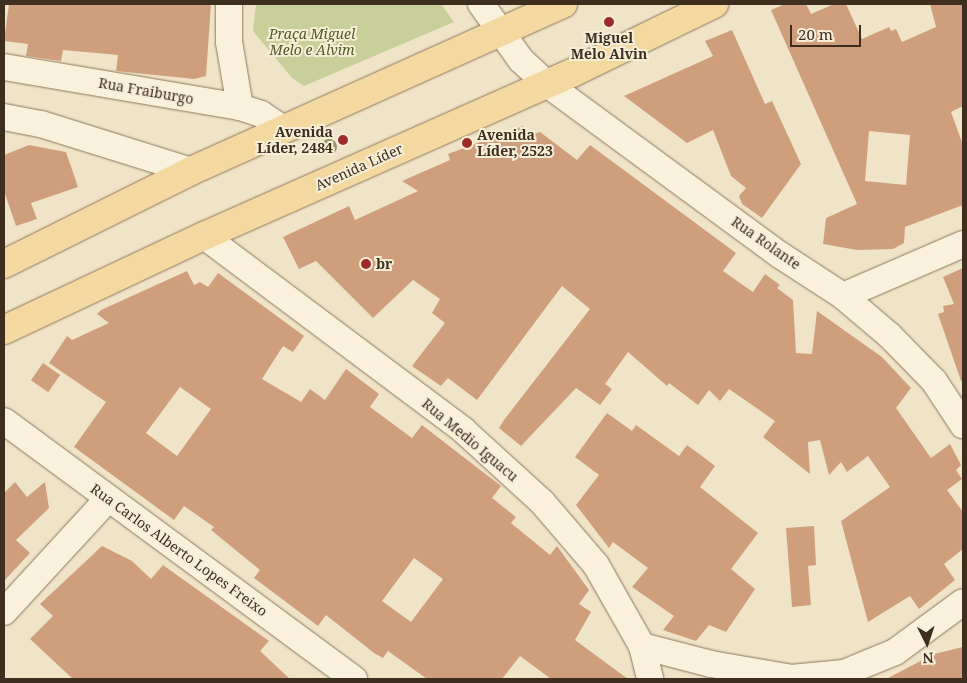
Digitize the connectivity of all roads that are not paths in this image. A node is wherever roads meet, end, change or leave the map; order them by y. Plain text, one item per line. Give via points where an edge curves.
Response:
1 (229, 4) edge
2 (481, 4) edge
3 (563, 4) edge
4 (714, 4) edge
5 (501, 34) junction
6 (4, 68) edge
7 (547, 84) junction
8 (240, 107) junction
9 (4, 117) edge
10 (283, 129) junction
11 (191, 171) junction
12 (204, 236) junction
13 (963, 244) edge
14 (4, 264) edge
15 (843, 296) junction
16 (4, 330) edge
17 (4, 421) edge
18 (963, 425) edge
19 (108, 499) junction
20 (963, 602) edge
21 (4, 612) edge
22 (642, 646) junction
23 (350, 678) edge
24 (650, 679) edge

1 - 8 street via 229,42
2 - 5 street, Rua Rolante
3 - 5 main road
4 - 7 main road, Avenida Líder
5 - 7 street, Rua Rolante
5 - 10 main road
6 - 8 street, Rua Fraiburgo
7 - 12 main road, Avenida Líder
7 - 15 street, Rua Rolante via 780,255
8 - 10 street, Rua Fraiburgo via 261,114
9 - 11 street via 41,124
10 - 11 main road
11 - 14 main road
12 - 16 main road, Avenida Líder
12 - 22 street, Rua Medio Iguacu via 463,430 542,502 596,565
13 - 15 street
15 - 18 street, Rua Rolante via 889,335 934,381
17 - 19 street, Rua Carlos Alberto Lopes Freixo
19 - 21 street
19 - 23 street, Rua Carlos Alberto Lopes Freixo
20 - 22 street via 895,652 844,673 791,678 711,664
22 - 24 street, Rua Medio Iguacu

